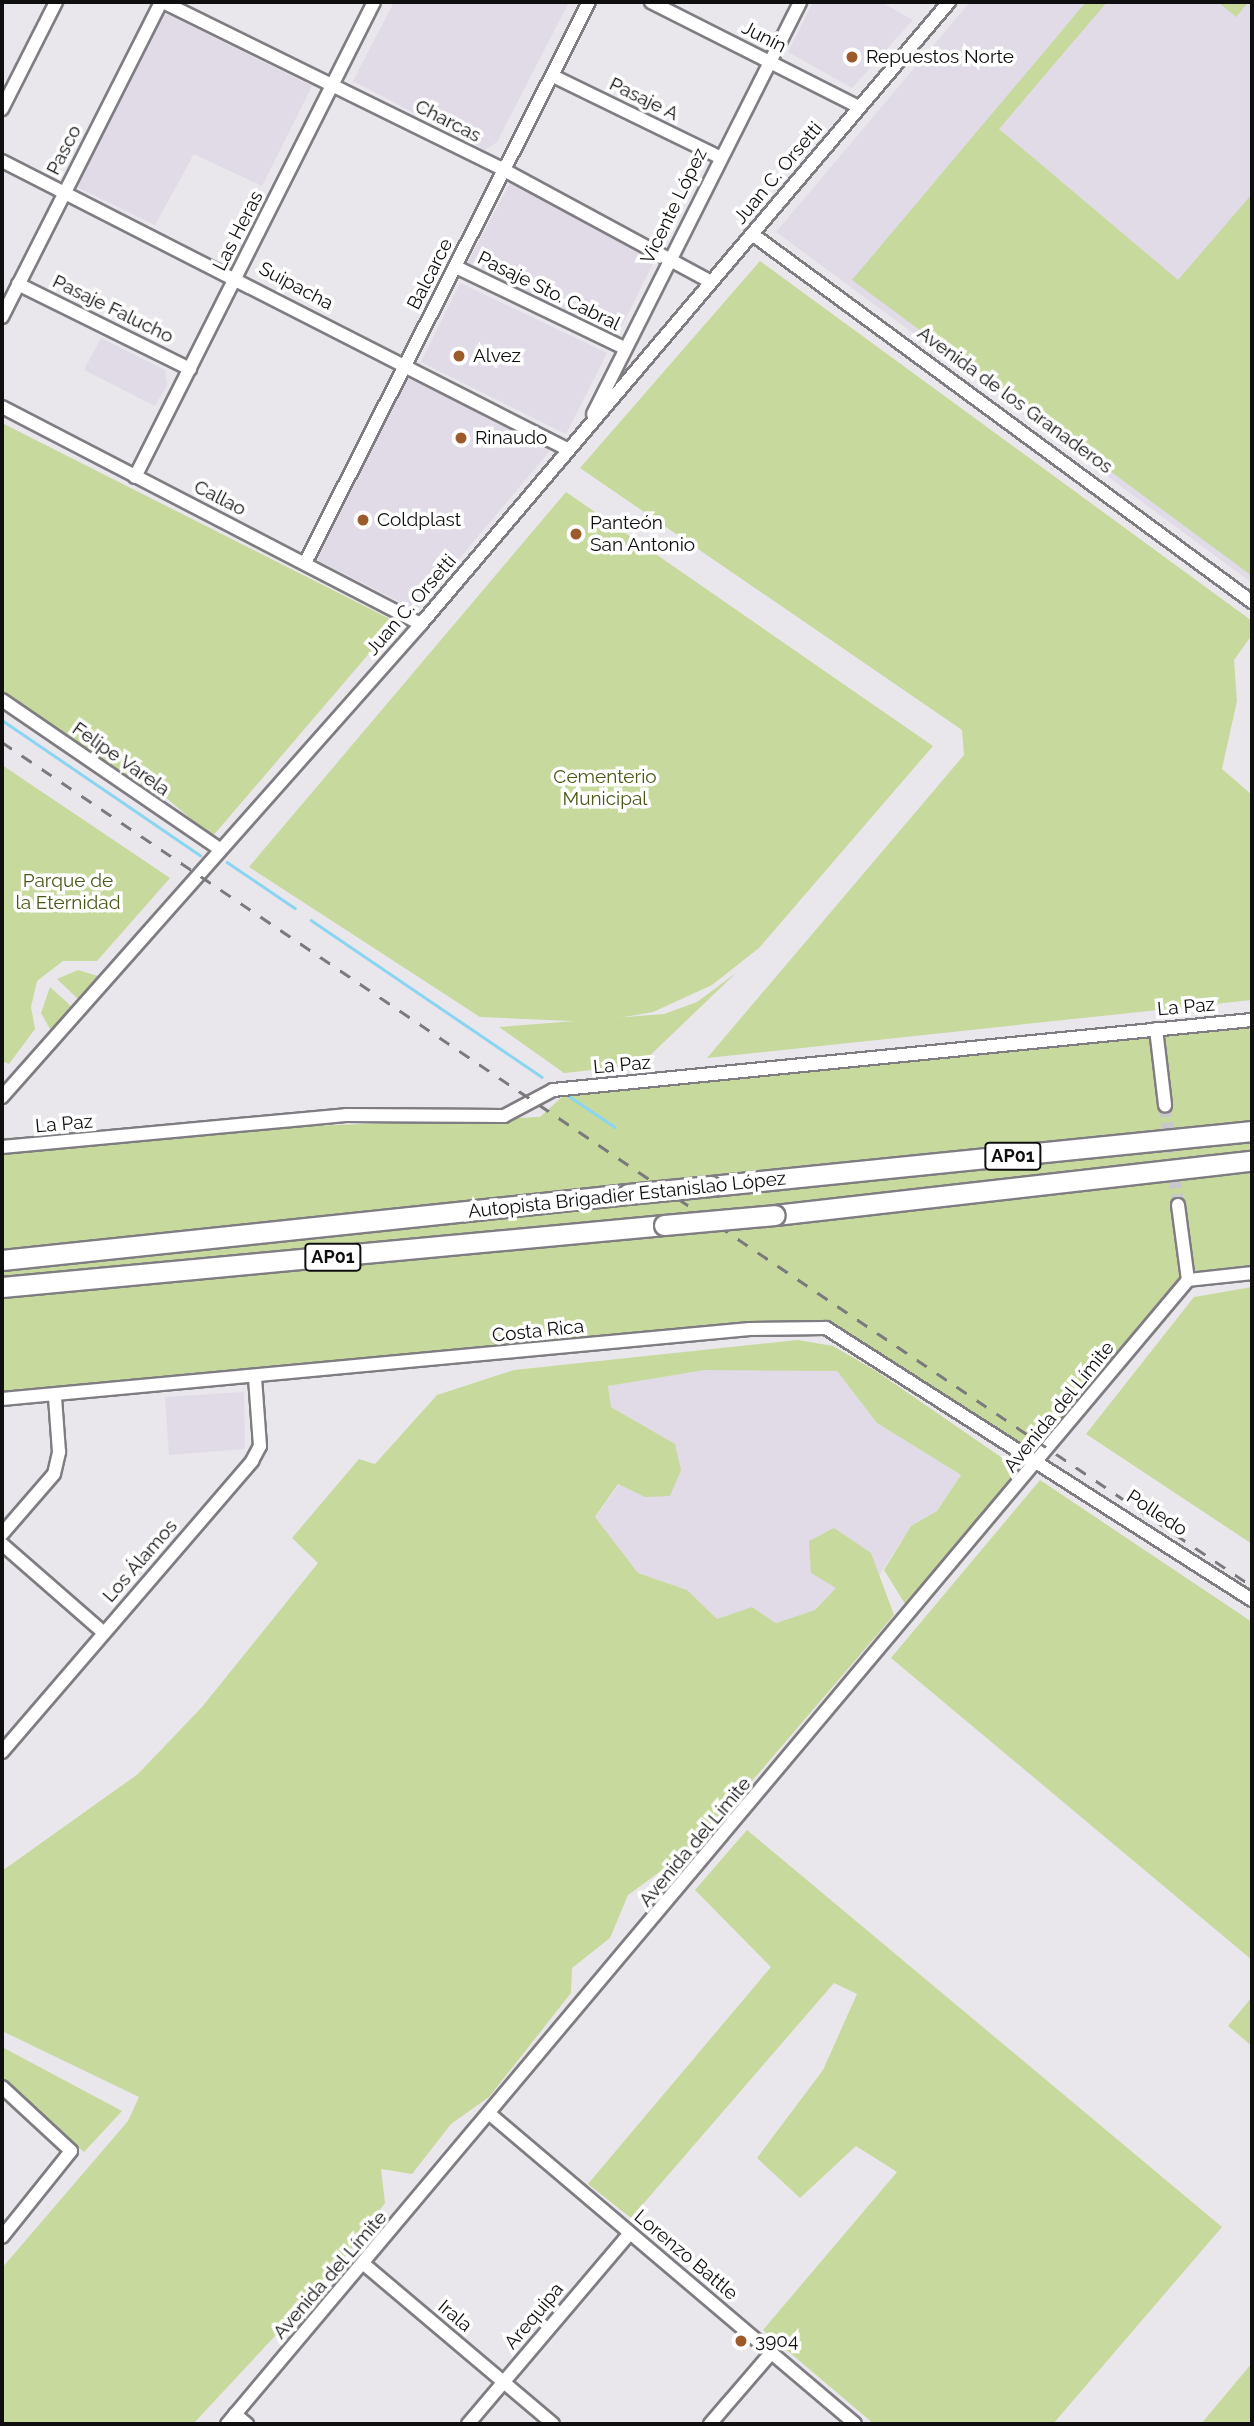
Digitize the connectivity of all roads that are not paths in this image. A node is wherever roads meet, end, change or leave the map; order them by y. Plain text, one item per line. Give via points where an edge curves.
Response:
1 (56, 2) edge
2 (162, 2) edge
3 (374, 2) edge
4 (589, 2) edge
5 (651, 2) edge
6 (800, 2) edge
7 (949, 2) edge
8 (770, 62) junction
9 (553, 76) junction
10 (333, 85) junction
11 (859, 107) junction
12 (2, 109) edge
13 (719, 157) junction
14 (2, 161) edge
15 (504, 170) junction
16 (65, 191) junction
17 (752, 234) junction
18 (669, 258) junction
19 (456, 267) junction
20 (236, 276) junction
21 (711, 282) junction
22 (18, 284) junction
23 (2, 317) edge
24 (624, 348) junction
25 (404, 365) junction
26 (190, 369) junction
27 (2, 407) edge
28 (586, 429) junction
29 (569, 450) junction
30 (135, 477) junction
31 (305, 563) junction
32 (1252, 602) edge
33 (421, 624) junction
34 (2, 700) edge
35 (220, 849) junction
36 (1252, 1020) edge
37 (1156, 1029) junction
38 (3, 1094) edge
39 (1165, 1105) tunnel mouth
40 (1252, 1131) edge
41 (2, 1147) edge
42 (1252, 1161) edge
43 (1178, 1205) tunnel mouth
44 (2, 1260) edge
45 (1252, 1273) edge
46 (1188, 1280) junction
47 (2, 1287) edge
48 (255, 1378) junction
49 (55, 1397) junction
50 (2, 1399) edge
51 (1039, 1463) junction
52 (2, 1534) edge
53 (2, 1544) edge
54 (1252, 1600) edge
55 (104, 1633) junction
56 (2, 1752) edge
57 (2, 2087) edge
58 (491, 2115) junction
59 (629, 2233) junction
60 (2, 2237) edge
61 (365, 2265) junction
62 (771, 2353) junction
63 (503, 2382) junction
64 (231, 2419) edge
65 (247, 2424) edge
66 (467, 2424) edge
67 (553, 2424) edge
68 (710, 2424) edge
69 (855, 2424) edge

1 - 12 street
2 - 10 street, Charcas
2 - 16 street, Pasco
3 - 10 street, Las Heras
4 - 9 street, Balcarce
5 - 8 street, Junín
6 - 8 street, Vicente López
7 - 11 street, Juan C. Orsetti
8 - 11 street, Junín
8 - 13 street, Vicente López
9 - 13 street, Pasaje A
9 - 15 street, Balcarce
10 - 15 street, Charcas
10 - 20 street, Las Heras
11 - 17 street, Juan C. Orsetti
13 - 18 street, Vicente López
14 - 16 street, Suipacha
15 - 18 street, Charcas
15 - 19 street, Balcarce
16 - 20 street, Suipacha
16 - 22 street, Pasco
17 - 21 street, Juan C. Orsetti
17 - 32 street, Avenida de los Granaderos
18 - 21 street, Charcas
18 - 24 street, Vicente López
19 - 24 street, Pasaje Sto. Cabral
19 - 25 street, Balcarce
20 - 25 street, Suipacha
20 - 26 street, Las Heras
21 - 28 street, Juan C. Orsetti
22 - 23 street, Pasco
22 - 26 street, Pasaje Falucho
24 - 28 street, Vicente López
25 - 29 street, Suipacha
25 - 31 street, Balcarce
26 - 30 street, Las Heras
27 - 30 street, Callao
28 - 29 street, Juan C. Orsetti
29 - 33 street, Juan C. Orsetti
30 - 31 street, Callao
31 - 33 street, Callao
33 - 35 street, Juan C. Orsetti
34 - 35 street, Felipe Varela
35 - 38 street, Juan C. Orsetti
36 - 37 street, La Paz
37 - 39 street
37 - 41 street, La Paz via 553,1090 504,1116 346,1115
40 - 44 highway, Autopista Brigadier Estanislao López / AP01, bridge
42 - 47 highway, Autopista Brigadier Estanislao López / AP01, bridge via 775,1215
43 - 46 street
45 - 46 street
46 - 51 street, Avenida del Límite
48 - 49 street, Costa Rica
48 - 51 street, Costa Rica via 810,1326 842,1335 951,1413
48 - 55 street, Los Álamos via 260,1446 252,1461
49 - 50 street, Costa Rica
49 - 52 street via 59,1452 54,1474
51 - 54 street, Polledo
51 - 58 street, Avenida del Límite
53 - 55 street
55 - 56 street, Los Álamos
57 - 60 street via 71,2151
58 - 59 street, Lorenzo Battle
58 - 61 street, Avenida del Límite
59 - 62 street, Lorenzo Battle
59 - 63 street, Arequipa
61 - 63 street, Irala
61 - 64 street, Avenida del Límite
62 - 68 street
62 - 69 street, Lorenzo Battle
63 - 66 street, Arequipa
63 - 67 street, Irala
64 - 65 street

